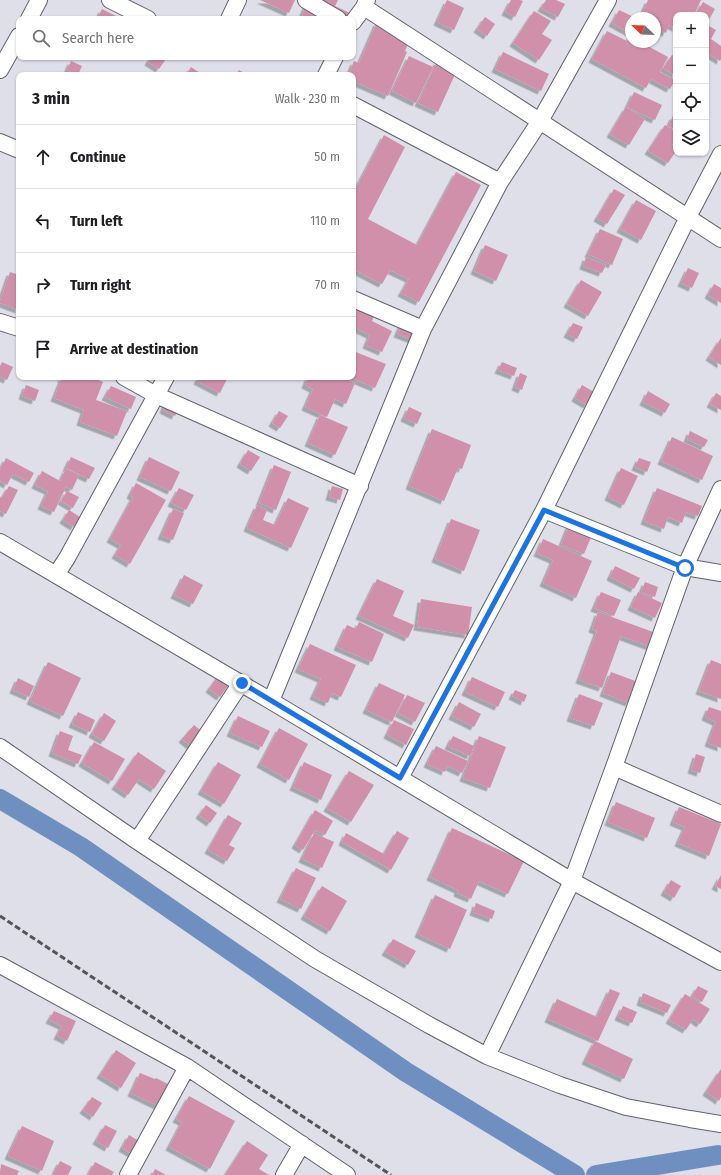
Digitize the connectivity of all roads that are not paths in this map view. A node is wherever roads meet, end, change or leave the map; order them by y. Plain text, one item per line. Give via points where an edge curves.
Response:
1 (39, 0) edge
2 (110, 0) edge
3 (238, 0) edge
4 (306, 0) edge
5 (608, 0) edge
6 (366, 4) edge
7 (31, 16) edge
8 (142, 16) edge
9 (230, 16) edge
10 (333, 16) edge
11 (356, 18) edge
12 (16, 41) edge
13 (334, 60) edge
14 (0, 70) edge
15 (328, 72) edge
16 (356, 107) edge
17 (540, 121) junction
18 (0, 142) edge
19 (16, 149) edge
20 (721, 154) edge
21 (500, 182) junction
22 (688, 217) junction
23 (721, 239) edge
24 (356, 300) edge
25 (0, 322) edge
26 (16, 327) edge
27 (423, 330) junction
28 (129, 380) edge
29 (164, 380) edge
30 (156, 395) junction
31 (360, 486) junction
32 (721, 489) edge
33 (544, 510) junction
34 (0, 542) edge
35 (685, 568) junction
36 (721, 573) edge
37 (56, 575) junction
38 (242, 683) junction
39 (271, 701) junction
40 (0, 747) edge
41 (614, 768) junction
42 (400, 778) junction
43 (721, 814) edge
44 (137, 841) junction
45 (572, 881) junction
46 (721, 962) edge
47 (0, 965) edge
48 (486, 1056) junction
49 (187, 1067) junction
50 (721, 1124) edge
51 (302, 1144) junction
52 (128, 1175) edge
53 (284, 1175) edge
54 (347, 1175) edge

1 - 7 street
2 - 8 street
3 - 9 street
4 - 10 street
5 - 17 street
6 - 11 street
6 - 17 street
12 - 14 street
13 - 15 street
16 - 21 street
17 - 21 street
17 - 22 street
18 - 19 street
20 - 22 street
21 - 27 street
22 - 23 street
22 - 33 street
24 - 27 street
25 - 26 street
27 - 31 street
28 - 30 street
29 - 30 street
30 - 31 street
30 - 37 street
31 - 39 street
32 - 35 street
33 - 35 street
33 - 42 street
34 - 37 street
35 - 36 street
35 - 41 street
37 - 38 street
38 - 39 street
38 - 44 street
39 - 42 street
40 - 44 street
41 - 43 street
41 - 45 street
42 - 45 street
44 - 48 street via 316,959 428,1026
45 - 46 street
45 - 48 street
47 - 49 street
48 - 50 street via 626,1107
49 - 51 street
49 - 52 street
51 - 53 street
51 - 54 street

